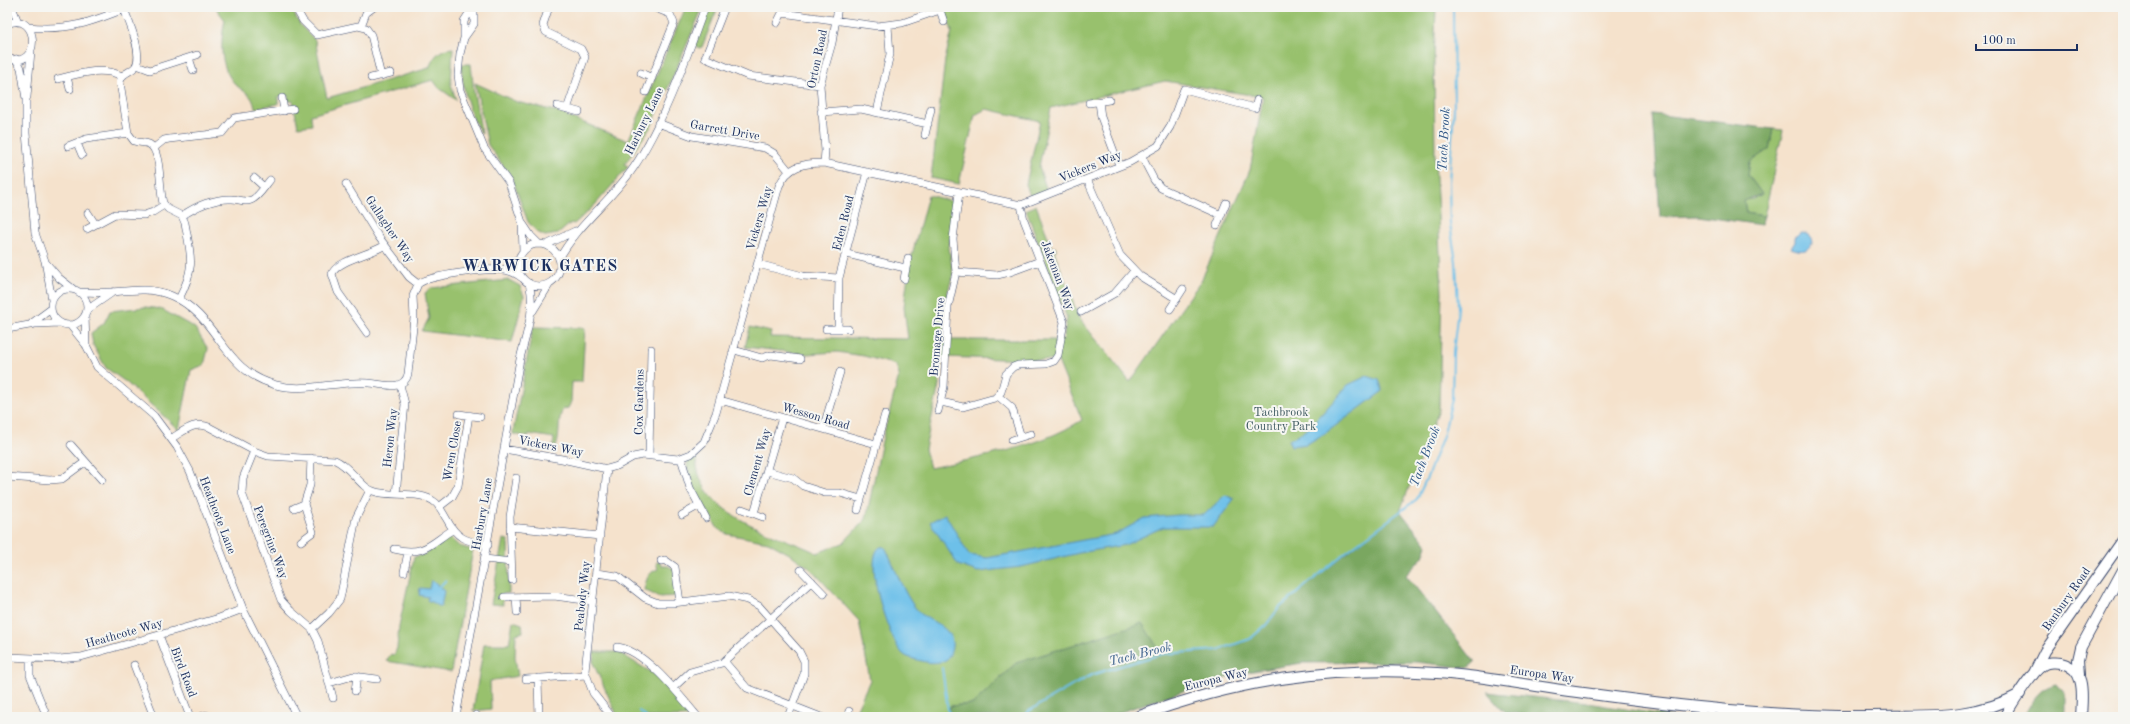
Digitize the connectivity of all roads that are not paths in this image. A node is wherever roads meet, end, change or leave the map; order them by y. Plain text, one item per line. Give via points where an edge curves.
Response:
1 (12, 7) edge
2 (295, 7) edge
3 (374, 7) edge
4 (473, 7) edge
5 (548, 7) edge
6 (653, 7) edge
7 (705, 7) edge
8 (725, 7) edge
9 (838, 7) edge
10 (126, 8) edge
11 (939, 8) edge
12 (784, 10) edge
13 (836, 20) junction
14 (18, 22) junction
15 (944, 22) dead end
16 (777, 23) dead end
17 (7, 24) edge
18 (361, 26) junction
19 (888, 26) junction
20 (28, 27) junction
21 (49, 29) junction
22 (34, 38) junction
23 (31, 51) junction
24 (197, 55) dead end
25 (7, 58) edge
26 (188, 58) junction
27 (16, 60) junction
28 (137, 65) junction
29 (193, 70) dead end
30 (391, 73) dead end
31 (641, 73) dead end
32 (122, 76) junction
33 (381, 76) junction
34 (67, 77) junction
35 (371, 78) dead end
36 (652, 78) junction
37 (58, 79) dead end
38 (820, 85) junction
39 (70, 89) dead end
40 (646, 92) dead end
41 (282, 98) dead end
42 (26, 99) junction
43 (1109, 100) dead end
44 (1257, 100) dead end
45 (1099, 102) junction
46 (1089, 103) dead end
47 (557, 106) dead end
48 (567, 108) junction
49 (293, 109) dead end
50 (931, 109) dead end
51 (284, 110) junction
52 (579, 112) dead end
53 (821, 112) junction
54 (877, 112) junction
55 (658, 123) junction
56 (928, 124) junction
57 (128, 133) junction
58 (925, 135) dead end
59 (77, 143) junction
60 (68, 146) dead end
61 (154, 148) junction
62 (82, 155) dead end
63 (1142, 157) junction
64 (824, 163) junction
65 (1119, 165) junction
66 (788, 171) junction
67 (867, 172) junction
68 (254, 178) dead end
69 (1087, 179) junction
70 (270, 180) dead end
71 (346, 184) dead end
72 (264, 187) junction
73 (959, 193) junction
74 (1226, 203) dead end
75 (164, 205) junction
76 (1021, 205) junction
77 (88, 213) dead end
78 (1221, 215) junction
79 (182, 216) junction
80 (522, 222) junction
81 (95, 224) junction
82 (1217, 225) dead end
83 (87, 229) dead end
84 (578, 229) junction
85 (543, 244) junction
86 (385, 245) junction
87 (522, 254) junction
88 (847, 254) junction
89 (908, 258) dead end
90 (560, 259) junction
91 (45, 261) junction
92 (1040, 261) junction
93 (758, 264) junction
94 (905, 268) junction
95 (504, 270) junction
96 (1134, 271) junction
97 (956, 272) junction
98 (522, 278) junction
99 (840, 278) junction
100 (904, 279) dead end
101 (529, 283) junction
102 (418, 284) junction
103 (550, 284) junction
104 (1183, 290) dead end
105 (76, 291) junction
106 (113, 292) junction
107 (179, 299) junction
108 (1177, 299) junction
109 (52, 300) junction
110 (51, 309) junction
111 (1170, 309) dead end
112 (1081, 312) dead end
113 (86, 313) junction
114 (531, 315) junction
115 (60, 323) junction
116 (30, 324) junction
117 (70, 326) junction
118 (7, 329) edge
119 (826, 329) dead end
120 (838, 329) junction
121 (848, 329) dead end
122 (367, 333) dead end
123 (86, 345) junction
124 (651, 349) dead end
125 (734, 350) junction
126 (800, 359) dead end
127 (840, 372) dead end
128 (400, 385) junction
129 (998, 396) junction
130 (720, 400) junction
131 (941, 402) junction
132 (938, 411) dead end
133 (459, 414) dead end
134 (885, 414) dead end
135 (470, 415) junction
136 (480, 417) dead end
137 (782, 418) junction
138 (823, 429) junction
139 (1031, 434) dead end
140 (1021, 437) junction
141 (172, 438) junction
142 (1012, 440) dead end
143 (876, 444) junction
144 (71, 445) dead end
145 (504, 449) junction
146 (254, 451) junction
147 (649, 455) junction
148 (311, 458) junction
149 (681, 458) junction
150 (85, 462) junction
151 (607, 469) junction
152 (767, 472) junction
153 (7, 477) edge
154 (516, 478) dead end
155 (102, 480) dead end
156 (370, 490) junction
157 (396, 494) junction
158 (861, 500) junction
159 (304, 504) junction
160 (698, 506) junction
161 (440, 507) junction
162 (294, 508) dead end
163 (742, 509) dead end
164 (858, 510) dead end
165 (754, 513) junction
166 (682, 515) dead end
167 (763, 517) dead end
168 (706, 518) dead end
169 (510, 527) junction
170 (452, 530) junction
171 (600, 536) junction
172 (2123, 540) edge
173 (301, 541) dead end
174 (488, 545) junction
175 (394, 550) dead end
176 (408, 552) junction
177 (485, 559) junction
178 (661, 561) dead end
179 (511, 562) junction
180 (801, 570) dead end
181 (2123, 570) edge
182 (404, 572) dead end
183 (596, 573) junction
184 (512, 580) dead end
185 (812, 581) junction
186 (824, 594) dead end
187 (516, 597) junction
188 (504, 598) dead end
189 (592, 601) junction
190 (680, 602) junction
191 (243, 609) junction
192 (517, 612) dead end
193 (772, 620) junction
194 (312, 629) junction
195 (159, 635) junction
196 (617, 646) dead end
197 (7, 657) edge
198 (30, 658) junction
199 (724, 661) junction
200 (134, 665) dead end
201 (2033, 675) junction
202 (2079, 675) junction
203 (357, 676) junction
204 (586, 676) junction
205 (538, 678) junction
206 (377, 679) dead end
207 (526, 679) dead end
208 (329, 683) junction
209 (673, 688) junction
210 (356, 691) dead end
211 (2020, 694) junction
212 (333, 698) dead end
213 (792, 706) junction
214 (1951, 716) edge
215 (47, 717) edge
216 (154, 717) edge
217 (190, 717) edge
218 (297, 717) edge
219 (456, 717) edge
220 (539, 717) edge
221 (612, 717) edge
222 (698, 717) edge
223 (788, 717) edge
224 (821, 717) edge
225 (1137, 717) edge
226 (2004, 717) edge
227 (2081, 717) edge

1 - 14 street
2 - 18 street via 317,35
3 - 18 street via 366,13
4 - 80 street via 474,24 464,38 458,68 459,81 463,98 488,154 509,183
5 - 48 street via 543,25 546,32 581,49 586,57
6 - 36 street via 670,14 674,23
7 - 55 street, Harbury Lane
8 - 38 street via 705,58 748,76
9 - 13 street, Orton Road
10 - 21 street via 84,24
10 - 28 street via 139,57
11 - 15 street
11 - 19 street
12 - 13 street
12 - 16 street
13 - 19 street
13 - 38 street, Orton Road
14 - 17 street
14 - 20 street
18 - 33 street via 370,32
19 - 54 street via 890,54
20 - 21 street
20 - 22 street
21 - 22 street
22 - 23 street
23 - 27 street via 24,58
23 - 42 street
24 - 26 street
25 - 27 street
26 - 28 street via 150,70
26 - 29 street
27 - 42 street via 21,68
28 - 32 street
30 - 33 street
31 - 36 street
32 - 34 street via 109,71
32 - 57 street via 120,82
33 - 35 street
34 - 37 street
34 - 39 street
36 - 40 street
38 - 53 street, Orton Road
41 - 51 street
42 - 91 street via 34,218 37,240
43 - 45 street
44 - 63 street, Vickers Way via 1254,111 1184,89 1170,127 1158,146
45 - 46 street
45 - 65 street via 1101,117
47 - 48 street
48 - 52 street
49 - 51 street
50 - 56 street
51 - 61 street via 234,118 222,133 166,140
53 - 54 street via 851,109
53 - 64 street, Orton Road
54 - 56 street
55 - 66 street, Garrett Drive via 692,136 765,148 775,154
55 - 84 street, Harbury Lane via 619,187
56 - 58 street
57 - 59 street via 86,139
57 - 61 street via 134,141 150,144
59 - 60 street
59 - 62 street
61 - 75 street
63 - 65 street, Vickers Way
63 - 78 street via 1161,188
64 - 66 street via 809,164
64 - 67 street
65 - 69 street, Vickers Way
66 - 93 street, Vickers Way via 779,186
67 - 73 street
67 - 88 street, Eden Road
68 - 72 street
69 - 76 street, Vickers Way
69 - 96 street via 1120,255
70 - 72 street
71 - 86 street, Gallagher Way
72 - 79 street via 252,200 245,202 232,199 206,204 195,207
73 - 76 street
73 - 97 street, Bromage Drive via 953,239
74 - 78 street
75 - 79 street
75 - 81 street via 144,215 115,214
76 - 92 street, Jakeman Way
77 - 81 street
78 - 82 street
79 - 107 street via 191,268 189,279
80 - 85 street via 531,236
80 - 87 street
81 - 83 street
84 - 85 street, Harbury Lane
84 - 90 street, Harbury Lane
85 - 87 street via 531,246
85 - 90 street via 553,249
86 - 102 street, Gallagher Way via 409,277
86 - 122 street via 375,252 361,255 346,263 332,274 338,292
87 - 95 street
87 - 98 street via 519,267
88 - 94 street
88 - 99 street, Eden Road
89 - 94 street
90 - 103 street via 558,275
91 - 105 street via 59,278
91 - 109 street
92 - 97 street via 997,275
92 - 129 street, Jakeman Way via 1064,322 1060,351 1050,363 1018,365 1008,370
93 - 99 street via 797,275
93 - 125 street, Vickers Way
94 - 100 street
95 - 98 street
95 - 102 street via 451,275
96 - 108 street
96 - 112 street via 1115,293
97 - 131 street, Bromage Drive via 948,307
98 - 101 street
99 - 120 street, Eden Road
101 - 103 street via 539,286
101 - 114 street, Harbury Lane via 532,298
102 - 128 street via 413,296 414,318 408,374
103 - 114 street, Harbury Lane
104 - 108 street
105 - 106 street
105 - 109 street via 60,291
105 - 113 street via 85,300
106 - 107 street via 129,289 152,290
106 - 113 street
107 - 128 street via 206,320 227,353 238,365 266,382 298,388 354,382
108 - 111 street
109 - 110 street
110 - 115 street via 55,319
110 - 116 street
113 - 117 street via 81,320
113 - 123 street, Heathcote Lane
114 - 145 street, Harbury Lane via 520,359
115 - 116 street
115 - 117 street
116 - 118 street
117 - 123 street, Heathcote Lane
119 - 120 street
120 - 121 street
123 - 141 street, Heathcote Lane via 97,366 154,416
124 - 147 street, Cox Gardens
125 - 126 street via 762,358 771,355
125 - 130 street, Vickers Way
127 - 138 street
128 - 157 street, Heron Way via 405,404
129 - 131 street via 969,406
129 - 140 street via 1012,408
130 - 137 street, Wesson Road
130 - 149 street, Vickers Way via 704,442 691,454
131 - 132 street, Bromage Drive
133 - 135 street, Wren Close
134 - 143 street
135 - 136 street, Wren Close
135 - 161 street, Wren Close via 458,486 452,497
137 - 138 street, Wesson Road
137 - 152 street, Clement Way
138 - 143 street, Wesson Road
139 - 140 street
140 - 142 street
141 - 146 street via 194,425 205,425
141 - 191 street, Heathcote Lane via 190,471
143 - 158 street
144 - 150 street
145 - 151 street, Vickers Way via 562,458
145 - 174 street, Harbury Lane
146 - 148 street via 276,458
146 - 194 street, Peregrine Way via 242,483 244,503 281,600
147 - 149 street
147 - 151 street via 634,457
148 - 156 street via 340,462
148 - 159 street via 310,480
149 - 160 street
150 - 153 street via 62,479
150 - 155 street
151 - 171 street, Peabody Way
152 - 158 street via 793,478 803,486 825,493 840,493
152 - 165 street, Clement Way
154 - 169 street
156 - 157 street
156 - 194 street via 356,518 340,599
157 - 161 street via 424,497
158 - 164 street
159 - 162 street
159 - 173 street via 313,532
160 - 166 street
160 - 168 street
161 - 170 street
163 - 165 street, Clement Way
165 - 167 street, Clement Way
169 - 171 street
169 - 179 street
170 - 174 street via 464,539
170 - 176 street via 422,550
171 - 183 street, Peabody Way
172 - 201 highway, Banbury Road via 2045,651
174 - 177 street, Harbury Lane
175 - 176 street
176 - 182 street
177 - 179 street
177 - 219 street, Harbury Lane
178 - 190 street via 665,560 675,567
179 - 184 street
180 - 185 street
181 - 202 highway via 2081,647 2078,660
183 - 189 street, Peabody Way
183 - 190 street via 620,577 645,598 658,603
185 - 186 street
185 - 193 street
187 - 188 street
187 - 189 street via 554,596
187 - 192 street
189 - 204 street, Peabody Way
190 - 193 street via 739,597 759,606
191 - 195 street, Heathcote Way
191 - 218 street, Heathcote Lane
193 - 199 street
193 - 213 street via 799,650 804,661 804,674
194 - 208 street, Peregrine Way via 318,641
195 - 198 street, Heathcote Way via 81,657
195 - 217 street, Bird Road
196 - 209 street via 628,648
197 - 198 street, Heathcote Way
198 - 215 street via 30,674
199 - 209 street via 716,666 690,672
199 - 213 street via 747,688
200 - 216 street
201 - 202 highway via 2043,665 2058,662 2071,667
201 - 211 highway
202 - 227 highway via 2083,689
203 - 206 street
203 - 208 street
203 - 210 street
204 - 205 street
204 - 221 street, Peabody Way via 593,693
205 - 207 street
205 - 220 street
208 - 212 street, Peregrine Way
209 - 222 street
211 - 214 highway, Europa Way via 1990,708
211 - 226 highway
213 - 223 street
213 - 224 street
214 - 225 highway, Europa Way via 1846,716 1733,711 1438,673 1361,671 1300,676 1228,688

